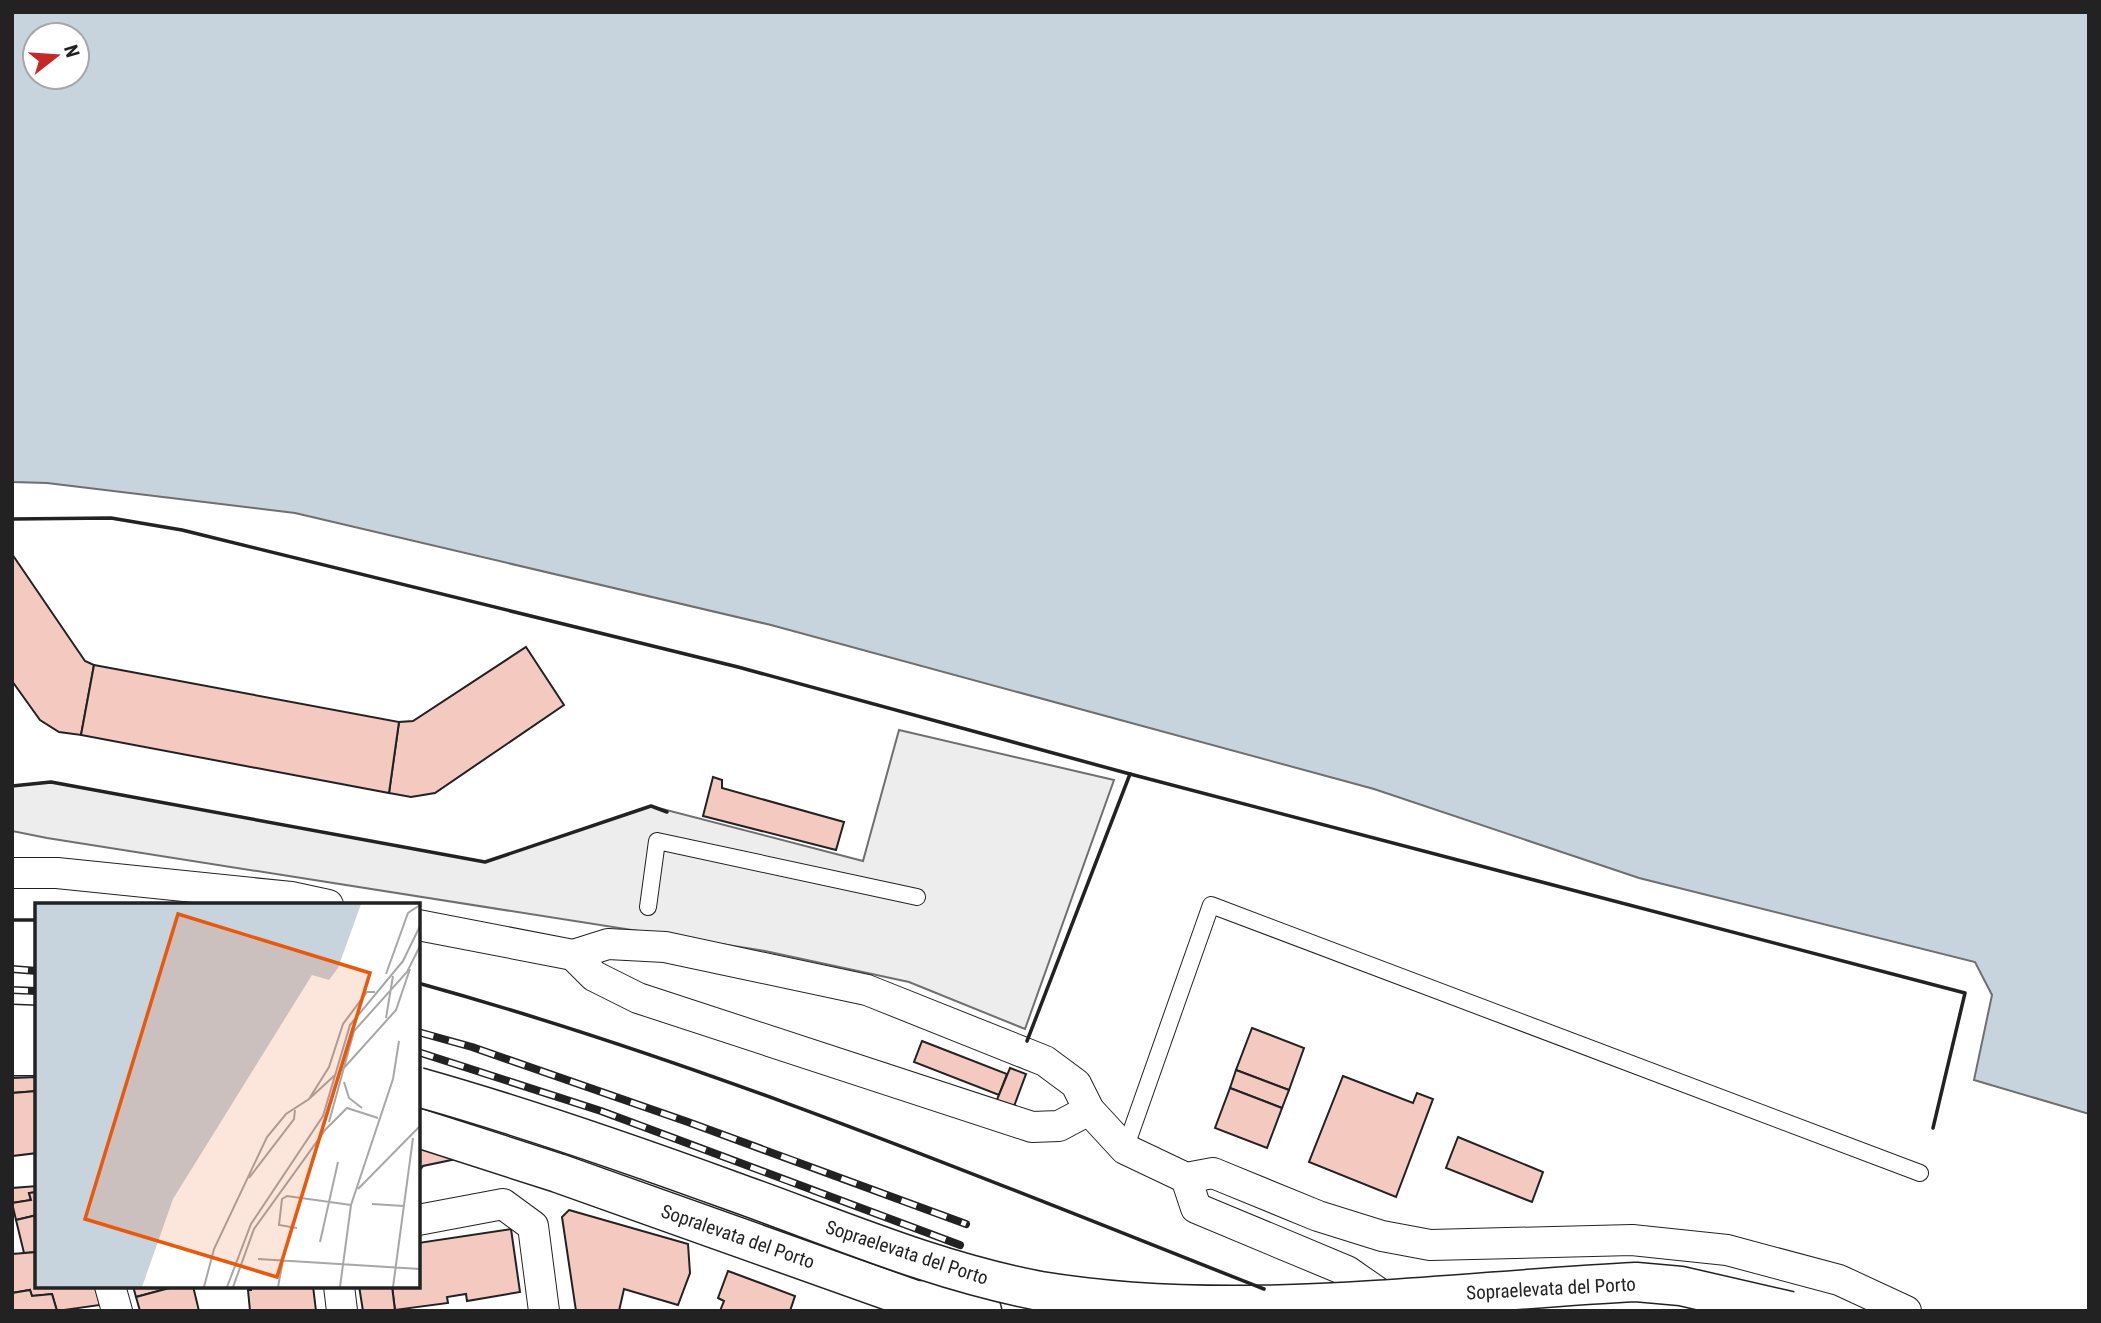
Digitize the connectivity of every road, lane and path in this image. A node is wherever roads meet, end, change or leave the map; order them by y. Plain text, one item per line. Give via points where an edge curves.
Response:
1 (12, 873) edge
2 (917, 897) dead end
3 (319, 903) edge
4 (648, 906) dead end
5 (420, 925) edge
6 (573, 955) junction
7 (12, 1024) edge
8 (35, 1025) edge
9 (12, 1056) edge
10 (35, 1056) edge
11 (420, 1088) edge
12 (1089, 1110) junction
13 (420, 1129) edge
14 (1125, 1149) junction
15 (1920, 1173) dead end
16 (1186, 1178) junction
17 (420, 1220) edge
18 (111, 1288) edge
19 (339, 1288) edge
20 (932, 1305) edge
21 (117, 1311) edge
22 (342, 1311) edge
23 (544, 1311) edge
24 (982, 1311) edge
25 (1405, 1311) edge
26 (1525, 1311) edge
27 (1685, 1311) edge
28 (1790, 1311) edge
29 (1906, 1311) edge

1 - 3 street via 57,873
2 - 4 lane via 657,841
5 - 6 street
6 - 12 street via 594,976 638,998 1032,1127 1059,1126
6 - 12 street via 608,944 666,947 867,989 1045,1061 1076,1084
7 - 8 main road
9 - 10 main road
11 - 28 main road, Sopraelevata del Porto, bridge via 552,1129 948,1269 1040,1291 1172,1307 1239,1308 1636,1282 1681,1286
12 - 14 street
13 - 20 main road, Sopralevata del Porto
14 - 15 lane via 1211,905
14 - 16 street
16 - 25 street via 1196,1208 1348,1271
16 - 29 street via 1213,1173 1318,1216 1430,1245 1632,1240 1727,1250 1839,1280
17 - 23 street via 503,1204 533,1226
18 - 21 street
19 - 22 street
20 - 24 main road, Sopraelevata del Porto
26 - 27 main road, Sopraelevata del Porto via 1594,1305

